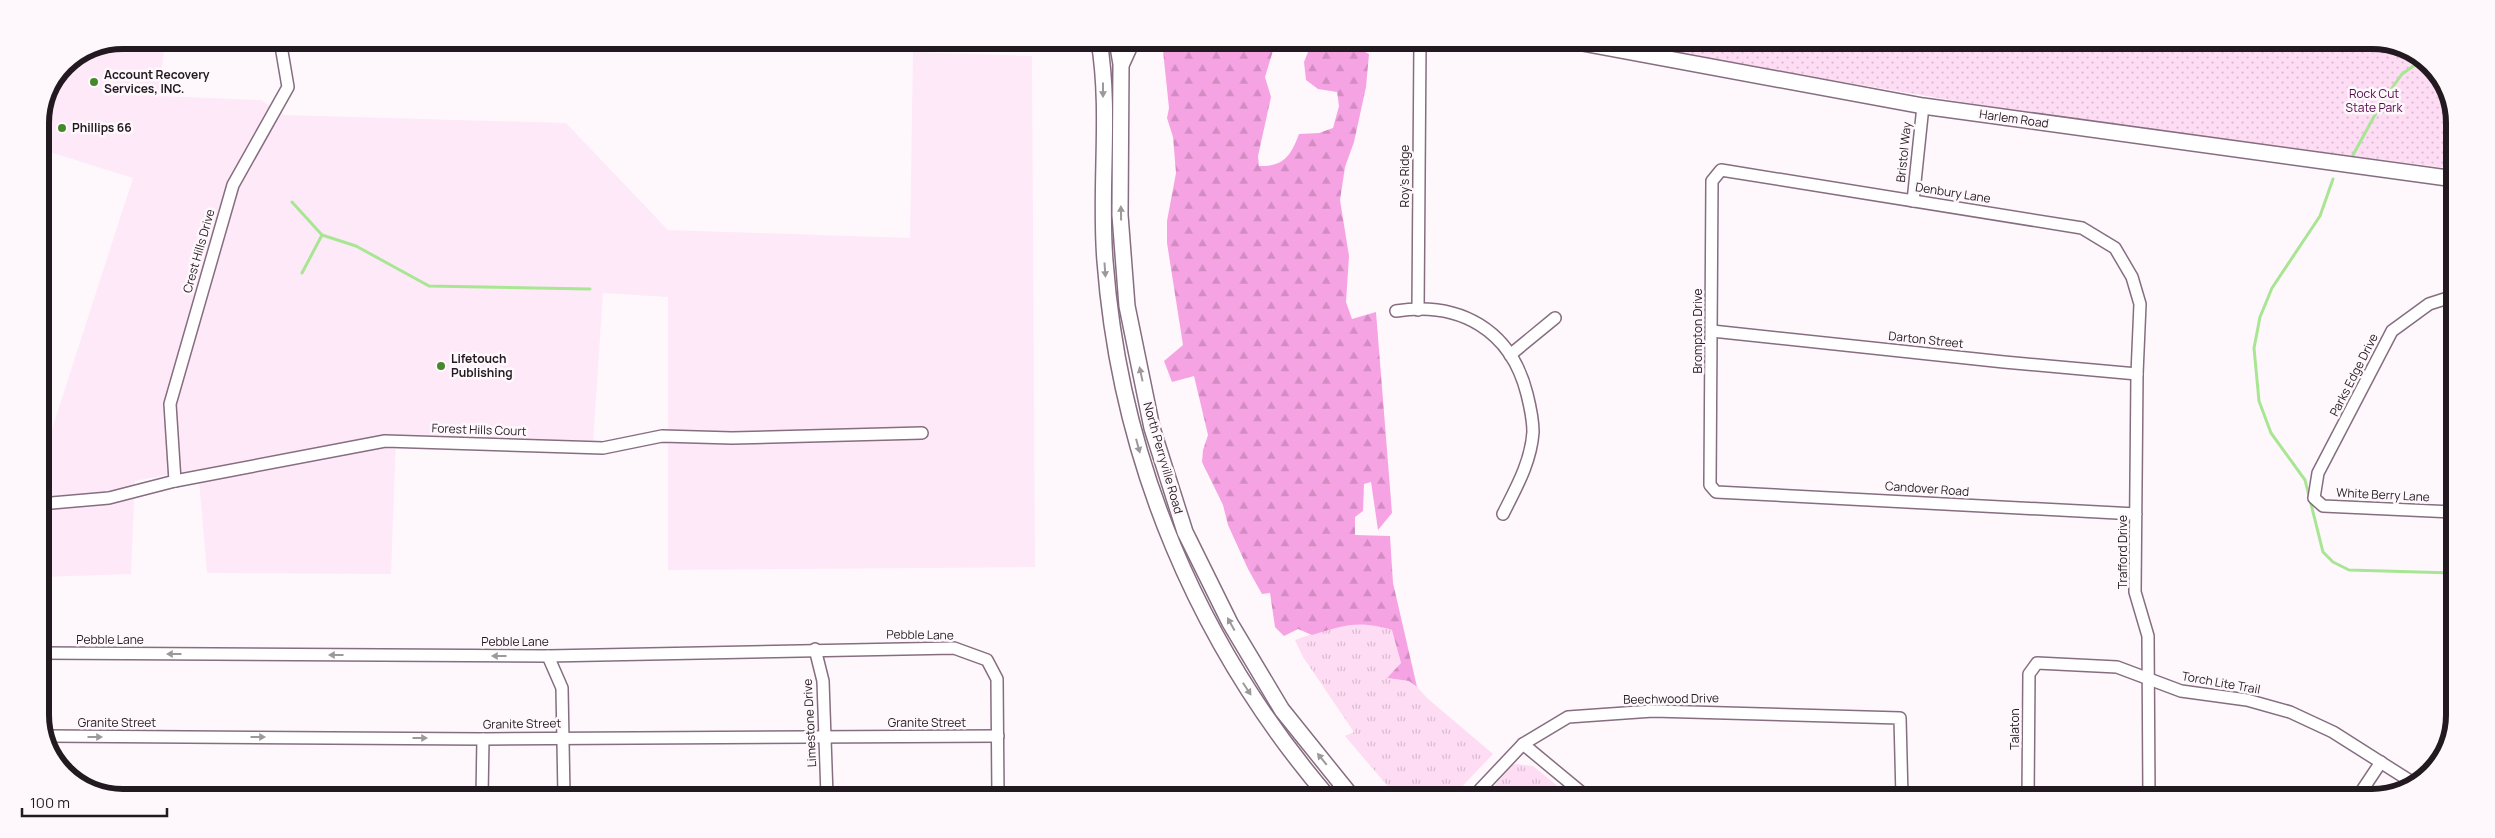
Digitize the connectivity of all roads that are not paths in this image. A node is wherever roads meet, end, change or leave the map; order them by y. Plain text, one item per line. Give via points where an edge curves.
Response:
1 (282, 49) edge
2 (1095, 49) edge
3 (1100, 49) edge
4 (1118, 49) edge
5 (1128, 49) edge
6 (1420, 49) edge
7 (1615, 49) edge
8 (1121, 64) junction
9 (1103, 66) junction
10 (1923, 106) junction
11 (1721, 170) joint
12 (2446, 178) edge
13 (1913, 201) junction
14 (2446, 299) edge
15 (2140, 304) joint
16 (1418, 310) junction
17 (1396, 311) dead end
18 (1555, 318) dead end
19 (1712, 331) junction
20 (1510, 355) junction
21 (2137, 374) junction
22 (922, 433) dead end
23 (174, 481) junction
24 (1716, 492) joint
25 (2314, 498) joint
26 (49, 503) edge
27 (2446, 512) edge
28 (1503, 514) dead end
29 (2136, 514) junction
30 (815, 649) junction
31 (49, 653) edge
32 (548, 656) junction
33 (2037, 663) joint
34 (2148, 680) junction
35 (52, 736) edge
36 (998, 736) junction
37 (565, 737) junction
38 (826, 737) junction
39 (482, 738) junction
40 (1523, 744) junction
41 (2381, 762) junction
42 (2408, 780) edge
43 (482, 789) edge
44 (564, 789) edge
45 (826, 789) edge
46 (998, 789) edge
47 (1321, 789) edge
48 (1346, 789) edge
49 (1481, 789) edge
50 (1577, 789) edge
51 (1902, 789) edge
52 (2028, 789) edge
53 (2149, 789) edge
54 (2363, 789) edge

1 - 23 street, Crest Hills Drive via 288,87 233,185 170,404
2 - 9 main road
3 - 9 main road, North Perryville Road
4 - 8 main road, North Perryville Road
5 - 8 main road
6 - 16 street, Roy's Ridge
7 - 10 main road, Harlem Road
48 -> 8 main road, North Perryville Road via 1282,710 1230,623 1186,532 1152,428 1127,306 1120,215
9 -> 47 main road, North Perryville Road via 1102,213 1108,302 1128,411 1143,465 1182,568 1232,667
10 - 12 main road, Harlem Road
10 - 13 street, Bristol Way
11 - 13 street, Denbury Lane
11 - 19 street, Brompton Drive via 1712,180
13 - 15 street, Denbury Lane via 2082,228 2115,248 2132,277
14 - 25 street, Parks Edge Drive via 2429,304 2392,331 2318,473
15 - 21 street, Trafford Drive
16 - 17 street
16 - 20 street via 1452,313 1477,322 1497,336
18 - 20 street
19 - 21 street, Darton Street
19 - 24 street, Brompton Drive via 1710,485
20 - 28 street via 1522,373 1533,431 1523,474
21 - 29 street, Trafford Drive
22 - 23 street, Forest Hills Court via 732,438 662,436 603,448 385,441
23 - 26 street, Forest Hills Court via 109,498
24 - 29 street, Candover Road
25 - 27 street, White Berry Lane via 2323,506
29 - 34 street, Trafford Drive via 2135,592 2148,636
30 - 32 street, Pebble Lane
30 - 36 street, Pebble Lane via 954,648 987,660 997,679
30 - 38 street, Limestone Drive via 823,681
32 -> 31 street, Pebble Lane
32 - 37 street via 562,688
33 - 34 street, Torch Lite Trail via 2118,667
33 - 52 street, Talaton via 2029,674
34 - 41 street, Torch Lite Trail via 2181,691 2247,700 2290,712 2333,732
34 - 53 street, Trafford Drive
35 -> 39 street, Granite Street
36 - 38 street, Granite Street
36 - 46 street
37 - 38 street, Granite Street
37 - 39 street, Granite Street
37 - 44 street
38 - 45 street, Limestone Drive
39 - 43 street
40 - 49 street, Beechwood Drive
40 - 50 street
40 - 51 street, Beechwood Drive via 1568,717 1644,712 1900,718
41 - 42 street, Torch Lite Trail
41 - 54 street

